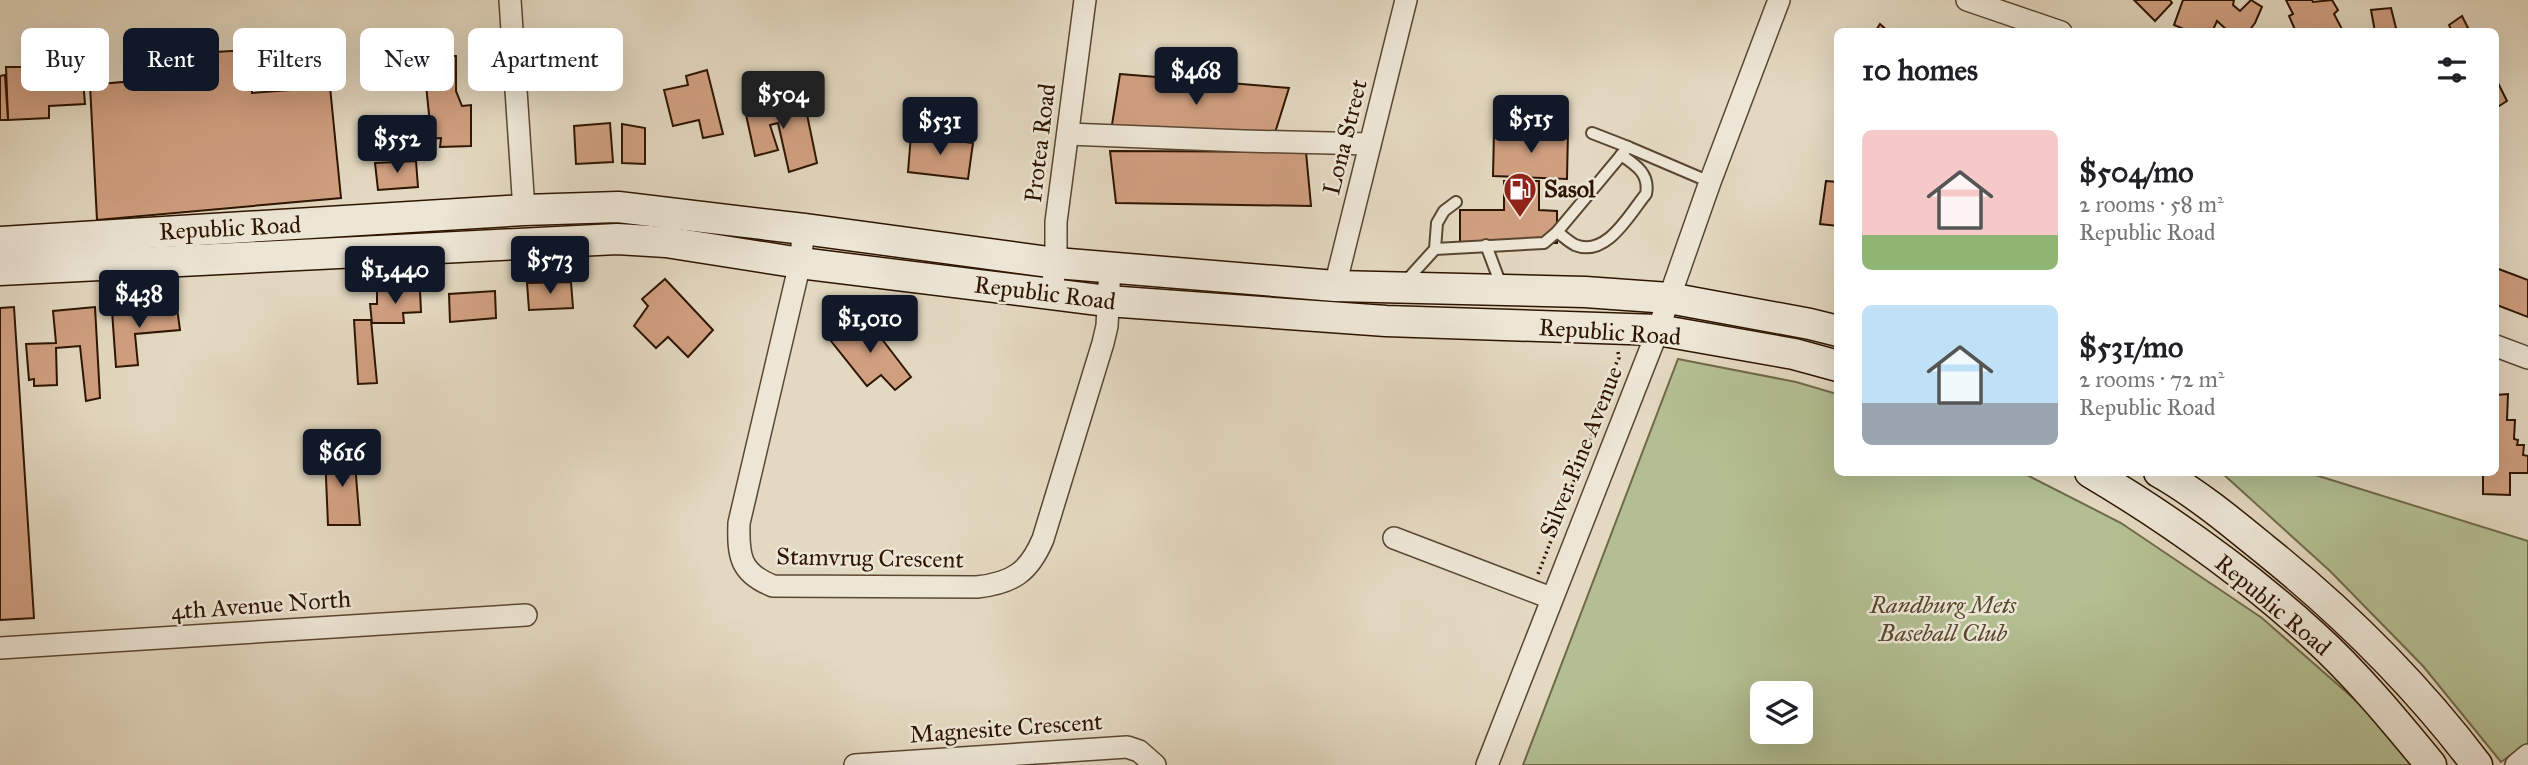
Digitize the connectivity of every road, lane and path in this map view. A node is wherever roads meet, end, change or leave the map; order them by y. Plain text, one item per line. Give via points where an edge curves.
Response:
1 (510, 0) edge
2 (1085, 0) edge
3 (1406, 0) edge
4 (1779, 0) edge
5 (1967, 0) edge
6 (2049, 28) edge
7 (1592, 133) dead end
8 (1068, 134) junction
9 (1370, 144) junction
10 (1624, 151) junction
11 (1710, 182) junction
12 (1456, 202) dead end
13 (524, 210) junction
14 (804, 229) junction
15 (1557, 232) junction
16 (0, 242) edge
17 (1486, 245) junction
18 (1435, 249) junction
19 (800, 263) junction
20 (1056, 263) junction
21 (1110, 267) junction
22 (0, 270) edge
23 (1335, 286) junction
24 (1399, 289) junction
25 (1504, 291) junction
26 (1051, 294) junction
27 (1669, 298) junction
28 (1107, 302) junction
29 (1658, 330) junction
30 (1834, 330) edge
31 (2499, 347) edge
32 (1617, 348) dead end
33 (2528, 358) edge
34 (1834, 365) edge
35 (1604, 389) dead end
36 (1603, 407) dead end
37 (2096, 476) edge
38 (2165, 476) edge
39 (1394, 538) dead end
40 (1536, 579) dead end
41 (1551, 598) junction
42 (526, 615) dead end
43 (0, 648) edge
44 (2528, 755) edge
45 (855, 765) edge
46 (1155, 765) edge
47 (1487, 765) edge
48 (2431, 765) edge
49 (2477, 765) edge
50 (2516, 765) edge

1 - 13 street
2 - 8 street, Protea Road
3 - 9 street, Lona Street
4 - 11 street, Silver Pine Avenue
5 - 6 street
7 - 10 lane
8 - 9 street
8 - 20 street, Protea Road via 1056,222
9 - 23 street, Lona Street
10 - 11 lane
10 - 15 lane
10 - 15 lane via 1643,173 1646,194 1613,235 1597,246 1584,247
11 - 27 street, Silver Pine Avenue
12 - 18 lane via 1437,223
13 - 14 main road, Republic Road via 618,207
13 - 16 main road, Republic Road
14 - 19 street, Stamvrug Crescent
14 - 20 main road, Republic Road
15 - 17 lane via 1535,245
17 - 18 lane
17 - 25 lane
18 - 24 lane
19 - 22 main road, Republic Road via 617,239
19 - 26 main road, Republic Road
19 - 28 street, Stamvrug Crescent via 738,523 738,548 749,573 773,586 977,587 1011,580 1026,568 1043,539 1091,382 1107,326
20 - 21 main road, Republic Road
20 - 26 street, Protea Road
21 - 23 main road, Republic Road
21 - 28 street, Stamvrug Crescent
23 - 24 main road, Republic Road
24 - 25 main road, Republic Road
25 - 27 main road, Republic Road
26 - 28 main road, Republic Road
27 - 29 street, Silver Pine Avenue
27 - 30 main road, Republic Road
28 - 29 main road, Republic Road via 1386,321
29 - 34 main road, Republic Road
29 - 41 street, Silver Pine Avenue
31 - 33 street
32 - 35 path via 1619,358
36 - 40 path
37 - 48 main road, Republic Road via 2209,551 2314,636
38 - 49 main road, Republic Road via 2234,524 2350,623 2406,678
39 - 41 street
41 - 47 street, Silver Pine Avenue
42 - 43 street, 4th Avenue North
44 - 50 street
45 - 46 street, Magnesite Crescent via 1127,747

